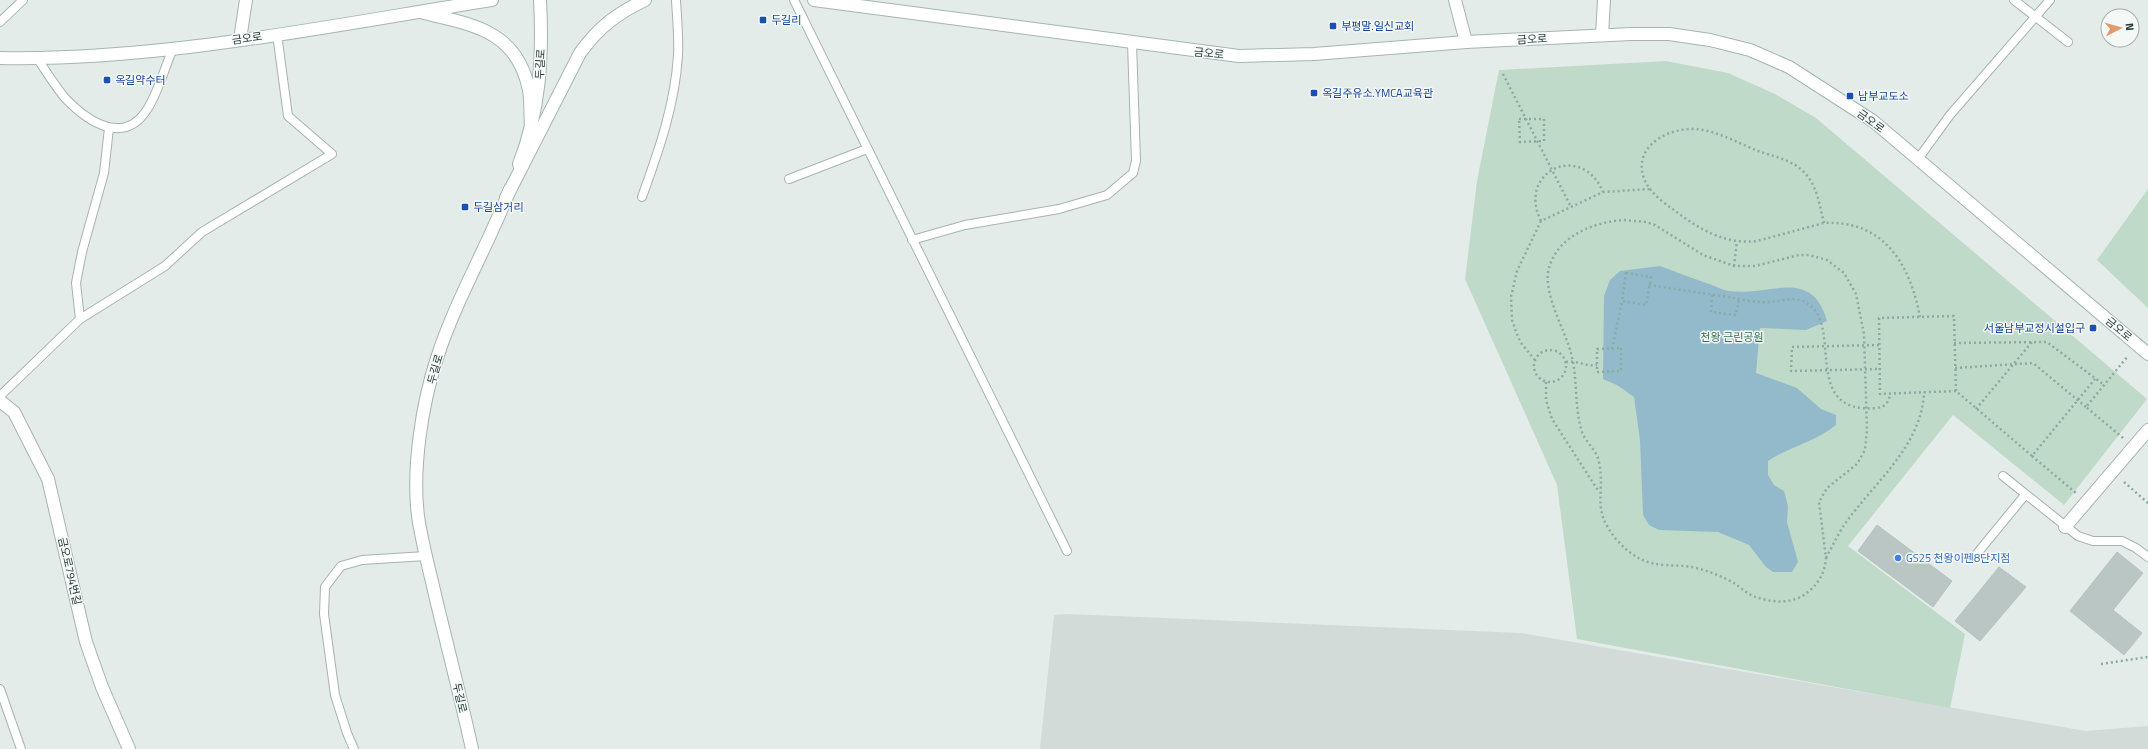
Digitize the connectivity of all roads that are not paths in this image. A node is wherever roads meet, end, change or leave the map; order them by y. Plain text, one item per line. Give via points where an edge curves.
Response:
1 (23, 0) edge
2 (246, 0) edge
3 (492, 0) edge
4 (540, 0) edge
5 (645, 0) edge
6 (676, 0) edge
7 (794, 0) edge
8 (814, 0) edge
9 (1455, 0) edge
10 (1604, 0) edge
11 (2014, 0) edge
12 (2050, 0) edge
13 (461, 2) edge
14 (851, 2) edge
15 (417, 12) junction
16 (2036, 17) junction
17 (0, 22) edge
18 (277, 34) junction
19 (1602, 35) junction
20 (240, 40) junction
21 (1466, 42) junction
22 (2068, 42) dead end
23 (1132, 43) junction
24 (174, 48) junction
25 (0, 58) edge
26 (37, 58) junction
27 (531, 126) junction
28 (109, 128) junction
29 (868, 149) junction
30 (1918, 159) junction
31 (789, 179) dead end
32 (642, 197) dead end
33 (506, 198) junction
34 (912, 240) junction
35 (80, 319) junction
36 (2148, 354) edge
37 (0, 396) edge
38 (0, 401) edge
39 (2148, 430) edge
40 (2003, 476) dead end
41 (2025, 495) junction
42 (2065, 527) junction
43 (1067, 551) dead end
44 (426, 556) junction
45 (1975, 556) dead end
46 (2148, 557) edge
47 (0, 689) edge
48 (21, 749) edge
49 (129, 749) edge
50 (354, 749) edge
51 (472, 749) edge

1 - 17 lane
2 - 20 main road
3 - 13 main road, 금오로
4 - 27 main road, 두길로 via 541,64
5 - 33 main road via 608,20 580,53
6 - 32 lane via 676,81 660,149
7 - 29 lane
8 - 14 main road, 금오로
9 - 21 main road
10 - 19 main road
11 - 16 lane
12 - 16 lane
13 - 15 main road, 금오로
14 - 23 main road, 금오로
15 - 18 main road, 금오로
15 - 27 main road via 468,24 504,41 516,55 525,72
16 - 22 lane
16 - 30 lane via 1950,115
18 - 20 main road, 금오로
18 - 35 lane via 288,116 332,154 202,232 165,266
19 - 21 main road, 금오로
19 - 30 main road, 금오로 via 1669,34 1710,40 1750,50 1789,67 1834,96 1872,121
20 - 24 main road, 금오로
21 - 23 main road, 금오로 via 1314,54 1239,56
23 - 34 lane via 1136,161 1133,173 1123,184 1107,195 1060,209 965,225
24 - 26 main road, 금오로 via 106,55
24 - 28 lane via 148,108 137,121 125,129
25 - 26 main road, 금오로
26 - 28 lane via 66,98 90,118
27 - 33 main road, 두길로
28 - 35 lane via 104,173 76,283
29 - 31 lane
29 - 34 lane
30 - 36 main road, 금오로
33 - 44 main road, 두길로 via 450,323 426,398 417,479 418,515
34 - 43 lane
35 - 37 lane
38 - 49 main road, 금오로794번길 via 14,412 48,479 86,642
39 - 42 main road
40 - 41 lane
41 - 42 lane
41 - 45 lane
42 - 46 lane via 2085,539 2122,541
44 - 50 lane via 362,560 341,566 326,587 324,614 335,695 346,733
44 - 51 main road, 두길로
47 - 48 lane

